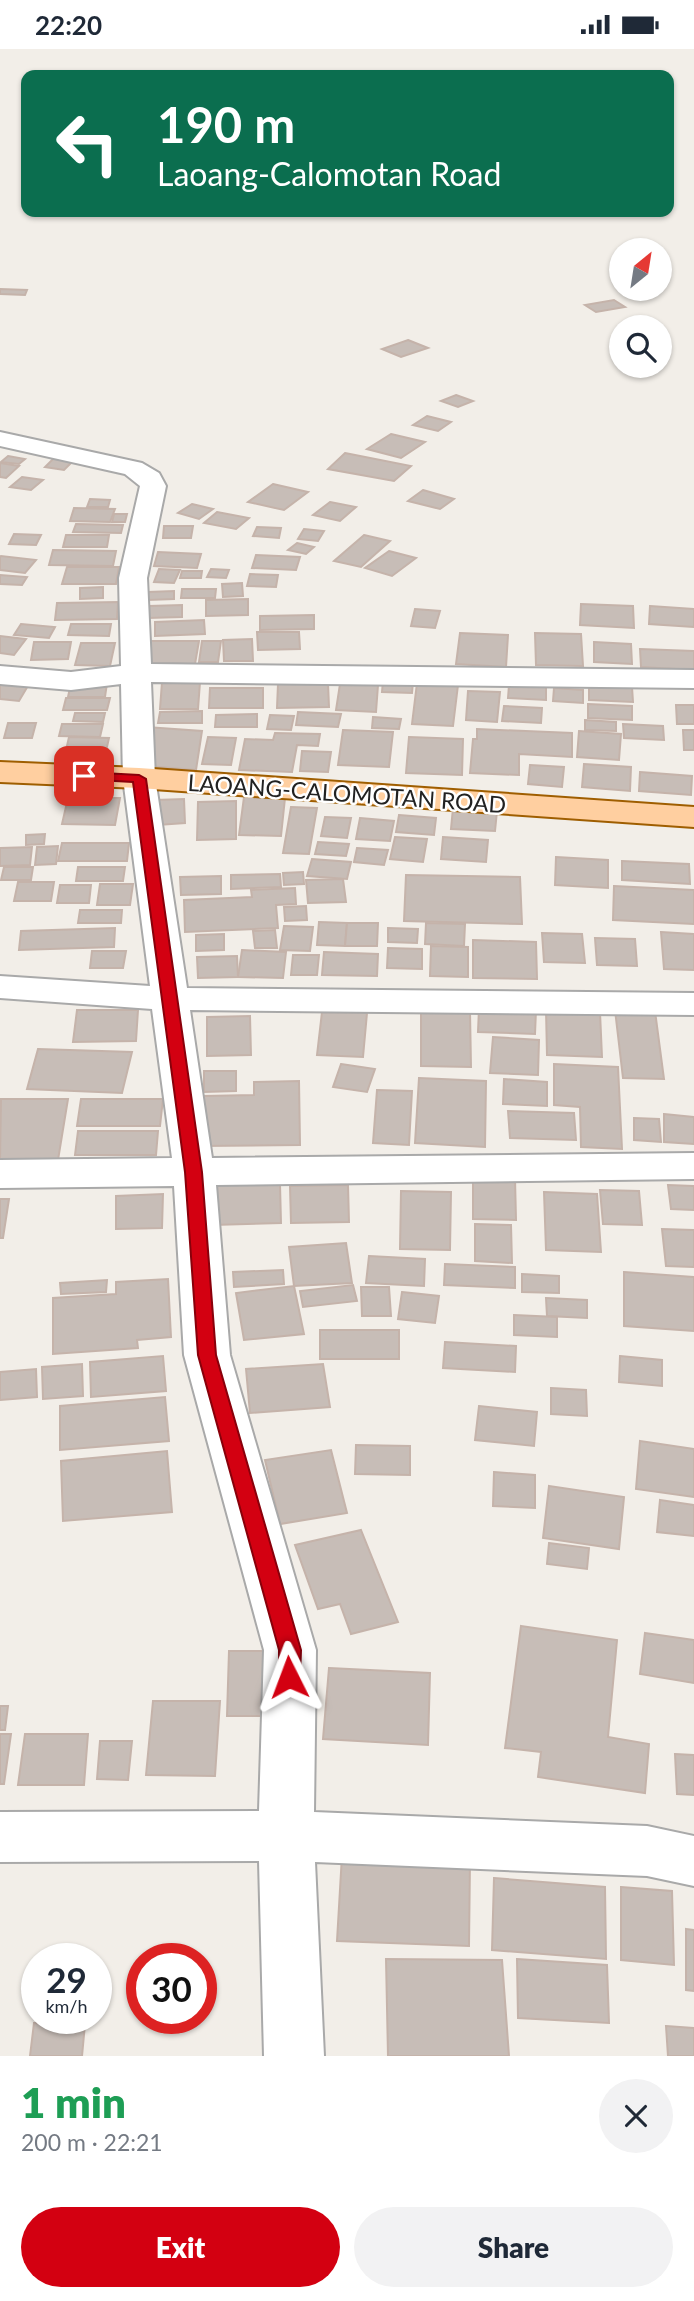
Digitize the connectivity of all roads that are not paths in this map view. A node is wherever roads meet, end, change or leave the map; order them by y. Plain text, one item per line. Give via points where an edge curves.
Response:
1 (0, 439) edge
2 (134, 673) junction
3 (0, 675) edge
4 (694, 679) edge
5 (0, 772) edge
6 (139, 779) junction
7 (694, 817) edge
8 (0, 987) edge
9 (168, 999) junction
10 (694, 1004) edge
11 (694, 1166) edge
12 (194, 1172) junction
13 (0, 1174) edge
14 (286, 1836) junction
15 (0, 1837) edge
16 (694, 1861) edge
17 (294, 2056) edge

1 - 2 street via 103,459 150,478 153,485 133,578
2 - 3 street via 71,681
2 - 4 street
2 - 6 street
5 - 6 main road, LAOANG-CALOMOTAN ROAD
6 - 7 main road, LAOANG-CALOMOTAN ROAD
6 - 9 street
8 - 9 street
9 - 10 street
9 - 12 street
11 - 12 street
12 - 13 street
12 - 14 street via 207,1355 290,1650
14 - 15 street
14 - 16 street via 647,1851
14 - 17 street

